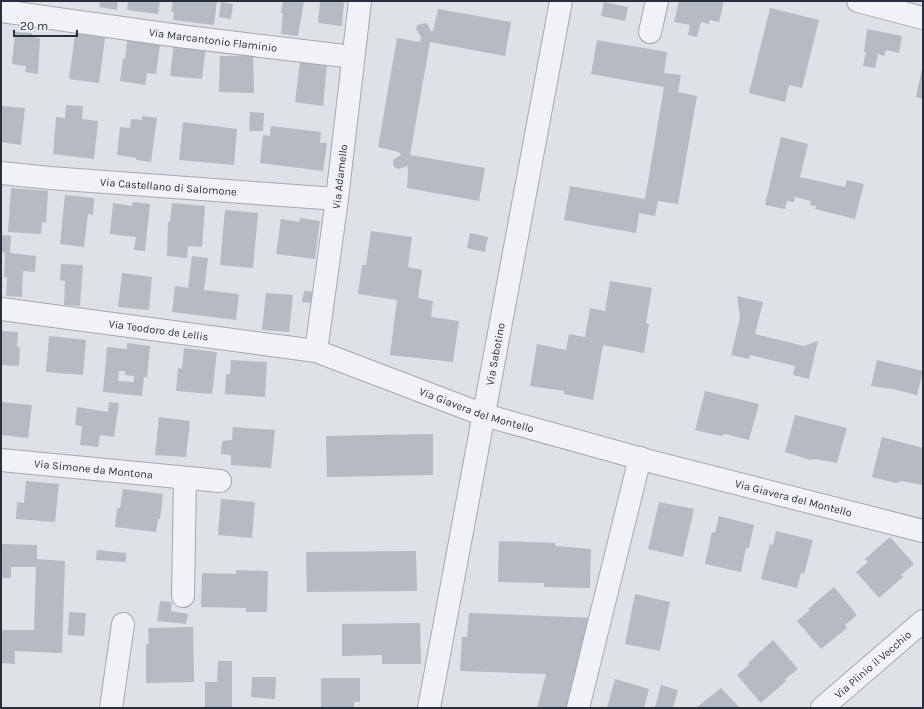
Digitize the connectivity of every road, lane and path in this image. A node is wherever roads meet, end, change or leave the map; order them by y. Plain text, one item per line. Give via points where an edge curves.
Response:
1 (360, 1) edge
2 (561, 1) edge
3 (657, 1) edge
4 (858, 1) edge
5 (1, 11) edge
6 (923, 18) edge
7 (650, 32) dead end
8 (353, 57) junction
9 (1, 173) edge
10 (336, 199) junction
11 (1, 309) edge
12 (316, 351) junction
13 (484, 415) junction
14 (640, 458) junction
15 (1, 460) edge
16 (185, 478) junction
17 (220, 481) dead end
18 (923, 531) edge
19 (183, 596) dead end
20 (923, 622) edge
21 (123, 624) dead end
22 (110, 708) edge
23 (430, 708) edge
24 (578, 708) edge
25 (822, 708) edge

1 - 8 street, Via Adamello
2 - 13 street, Via Sabotino
3 - 7 street
4 - 6 street
5 - 8 street, Via Marcantonio Flaminio
8 - 10 street, Via Adamello
9 - 10 street, Via Castellano di Salomone
10 - 12 street, Via Adamello
11 - 12 street, Via Teodoro de Lellis
12 - 13 street, Via Giavera del Montello
13 - 14 street, Via Giavera del Montello
13 - 23 street, Via Sabotino
14 - 18 street, Via Giavera del Montello
14 - 24 street
15 - 16 street, Via Simone da Montona
16 - 17 street, Via Simone da Montona
16 - 19 street
20 - 25 street, Via Plinio il Vecchio
21 - 22 street

